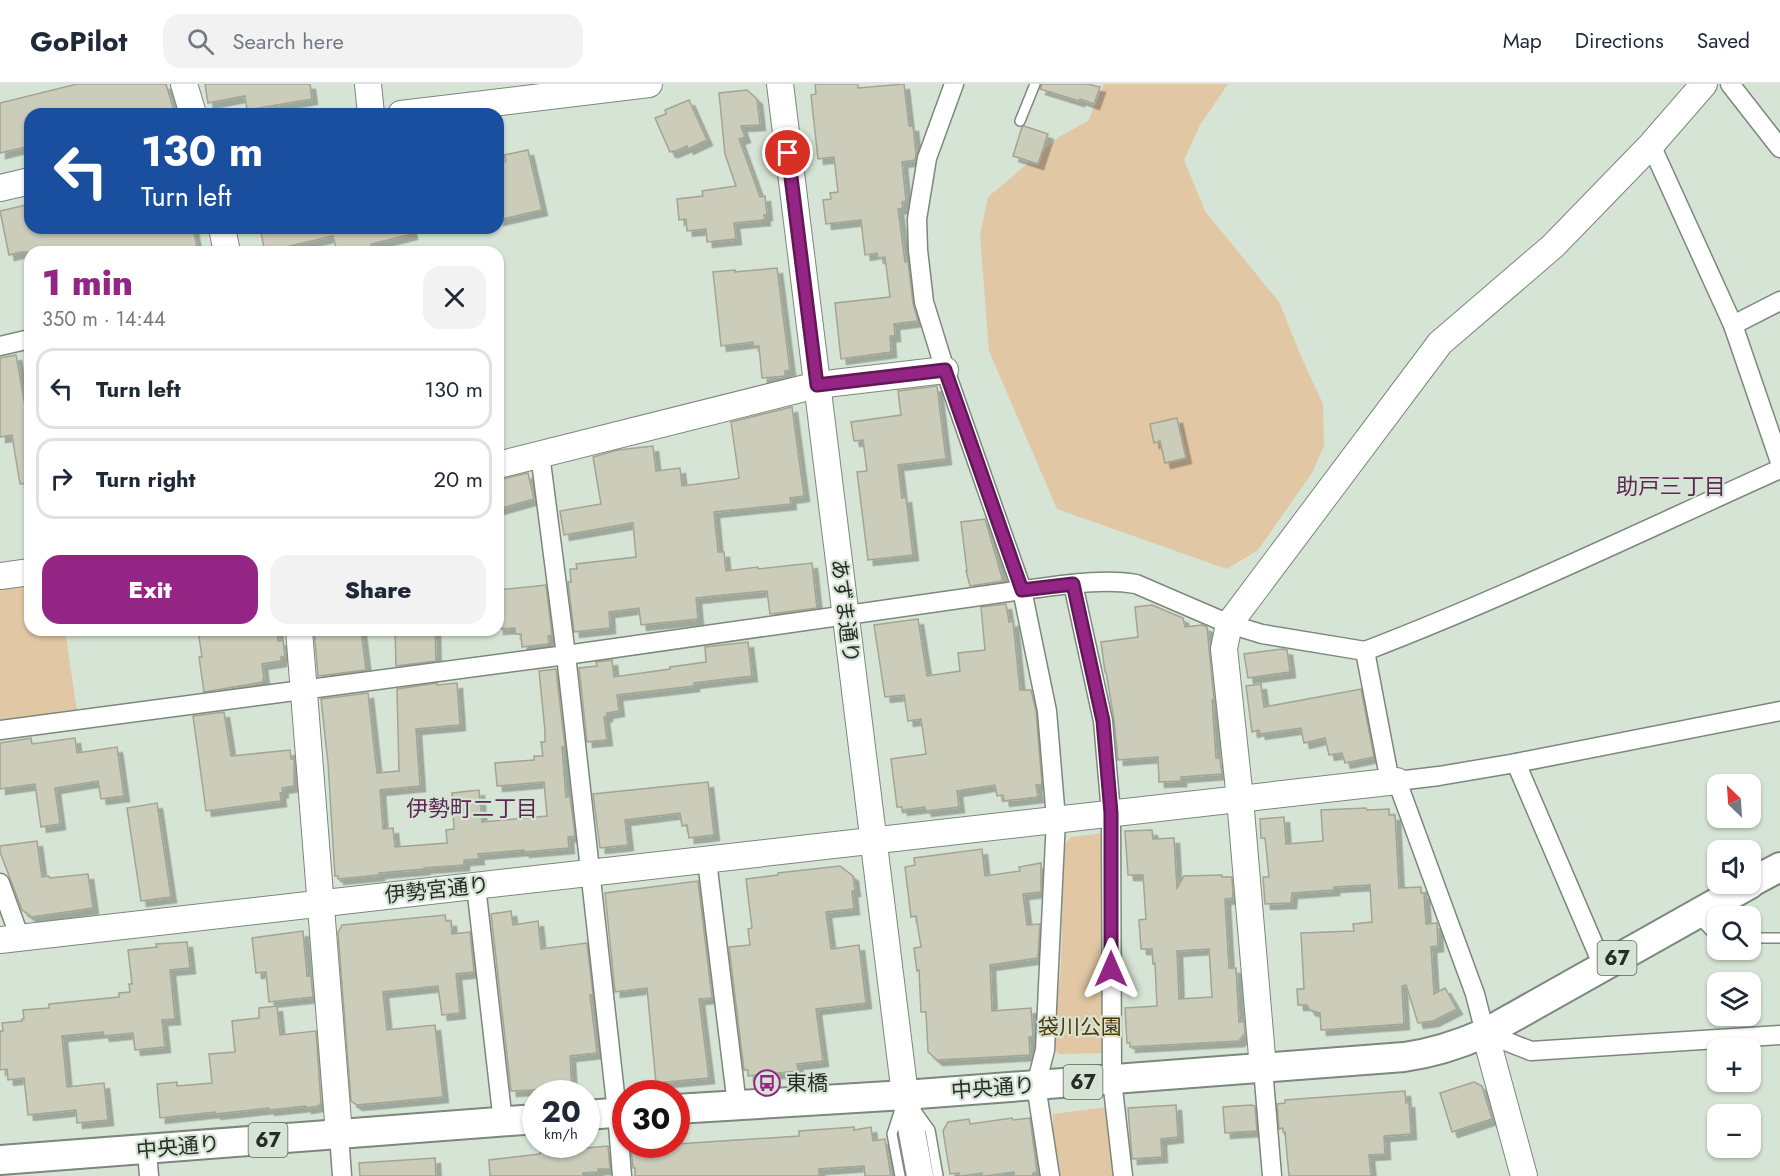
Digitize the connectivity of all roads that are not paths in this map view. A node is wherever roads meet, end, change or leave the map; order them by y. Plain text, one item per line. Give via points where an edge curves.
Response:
1 (184, 84) edge
2 (368, 84) edge
3 (649, 84) edge
4 (780, 84) edge
5 (954, 84) edge
6 (1035, 84) edge
7 (1704, 84) edge
8 (1730, 84) edge
9 (585, 88) edge
10 (191, 108) edge
11 (370, 108) edge
12 (443, 108) edge
13 (1020, 121) dead end
14 (1651, 145) junction
15 (1780, 148) edge
16 (24, 182) edge
17 (0, 188) edge
18 (1780, 300) edge
19 (1733, 325) junction
20 (24, 340) edge
21 (0, 346) edge
22 (945, 370) junction
23 (817, 385) junction
24 (540, 454) junction
25 (1780, 462) edge
26 (504, 463) edge
27 (1780, 469) edge
28 (24, 574) edge
29 (0, 576) edge
30 (1073, 584) junction
31 (1022, 590) junction
32 (845, 616) junction
33 (1229, 624) junction
34 (300, 636) edge
35 (1365, 651) junction
36 (566, 655) junction
37 (304, 690) junction
38 (1780, 711) edge
39 (0, 730) edge
40 (1516, 763) junction
41 (1393, 782) junction
42 (1240, 799) junction
43 (1111, 813) junction
44 (1056, 819) junction
45 (874, 839) junction
46 (706, 861) junction
47 (1780, 867) edge
48 (591, 874) junction
49 (1761, 877) edge
50 (0, 883) edge
51 (476, 886) junction
52 (1730, 894) edge
53 (319, 903) junction
54 (1694, 914) junction
55 (1707, 928) edge
56 (1761, 938) edge
57 (1780, 938) edge
58 (10, 939) edge
59 (1603, 966) junction
60 (1485, 1033) junction
61 (1780, 1035) edge
62 (1263, 1068) junction
63 (617, 1080) edge
64 (1112, 1080) junction
65 (1036, 1085) junction
66 (905, 1095) junction
67 (737, 1105) junction
68 (690, 1108) edge
69 (522, 1120) edge
70 (503, 1122) junction
71 (339, 1134) junction
72 (622, 1158) edge
73 (0, 1160) edge
74 (148, 1163) edge
75 (342, 1176) edge
76 (622, 1176) edge
77 (900, 1176) edge
78 (920, 1176) edge
79 (938, 1176) edge
80 (1050, 1176) edge
81 (1123, 1176) edge
82 (1272, 1176) edge
83 (1524, 1176) edge

1 - 10 street
2 - 11 street
3 - 9 street
4 - 23 street, あずま通り
5 - 22 street via 927,158 917,219 924,302
6 - 13 lane
7 - 14 street
8 - 15 street
9 - 12 street
14 - 19 street
14 - 33 street via 1553,246 1440,343
16 - 17 street
18 - 19 street
19 - 25 street
20 - 21 street
22 - 23 street
22 - 31 street
23 - 24 street
23 - 32 street, あずま通り
24 - 26 street
24 - 36 street
27 - 35 street
28 - 29 street
30 - 31 street
30 - 33 street via 1136,584
30 - 43 street via 1103,721
31 - 32 street
31 - 44 street via 1047,711
32 - 36 street
32 - 45 street, あずま通り
33 - 35 street via 1262,634
33 - 42 street via 1224,649
34 - 37 street
35 - 41 street
36 - 37 street
36 - 48 street
37 - 39 street
37 - 53 street
38 - 40 street
40 - 41 street
40 - 59 street
41 - 42 street, 伊勢宮通り
41 - 60 street via 1475,994
42 - 43 street, 伊勢宮通り
42 - 62 street
43 - 44 street, 伊勢宮通り
43 - 64 street
44 - 45 street, 伊勢宮通り
44 - 65 street via 1045,1050
45 - 46 street, 伊勢宮通り
45 - 66 street, あずま通り
46 - 48 street, 伊勢宮通り
46 - 67 street
47 - 49 main road, 67
48 - 51 street, 伊勢宮通り
48 - 63 street
50 - 58 street
51 - 53 street, 伊勢宮通り
51 - 70 street
52 - 54 main road, 67
53 - 58 street, 伊勢宮通り
53 - 71 street
54 - 55 lane
54 - 59 main road, 67
56 - 57 lane
59 - 60 main road, 67
60 - 61 street via 1531,1052
60 - 62 main road, 中央通り / 67 via 1430,1054
60 - 83 street
62 - 64 main road, 中央通り / 67
62 - 82 street
64 - 65 main road, 中央通り / 67
64 - 81 street
65 - 66 main road, 中央通り / 67
65 - 80 street
66 - 67 main road, 中央通り / 67
66 - 77 lane via 892,1134
66 - 78 street, あずま通り
66 - 79 lane via 930,1130
67 - 68 main road, 中央通り / 67
69 - 70 main road, 中央通り / 67
70 - 71 main road, 中央通り / 67
71 - 74 main road, 中央通り / 67
71 - 75 street
72 - 76 street
73 - 74 main road, 中央通り / 67

